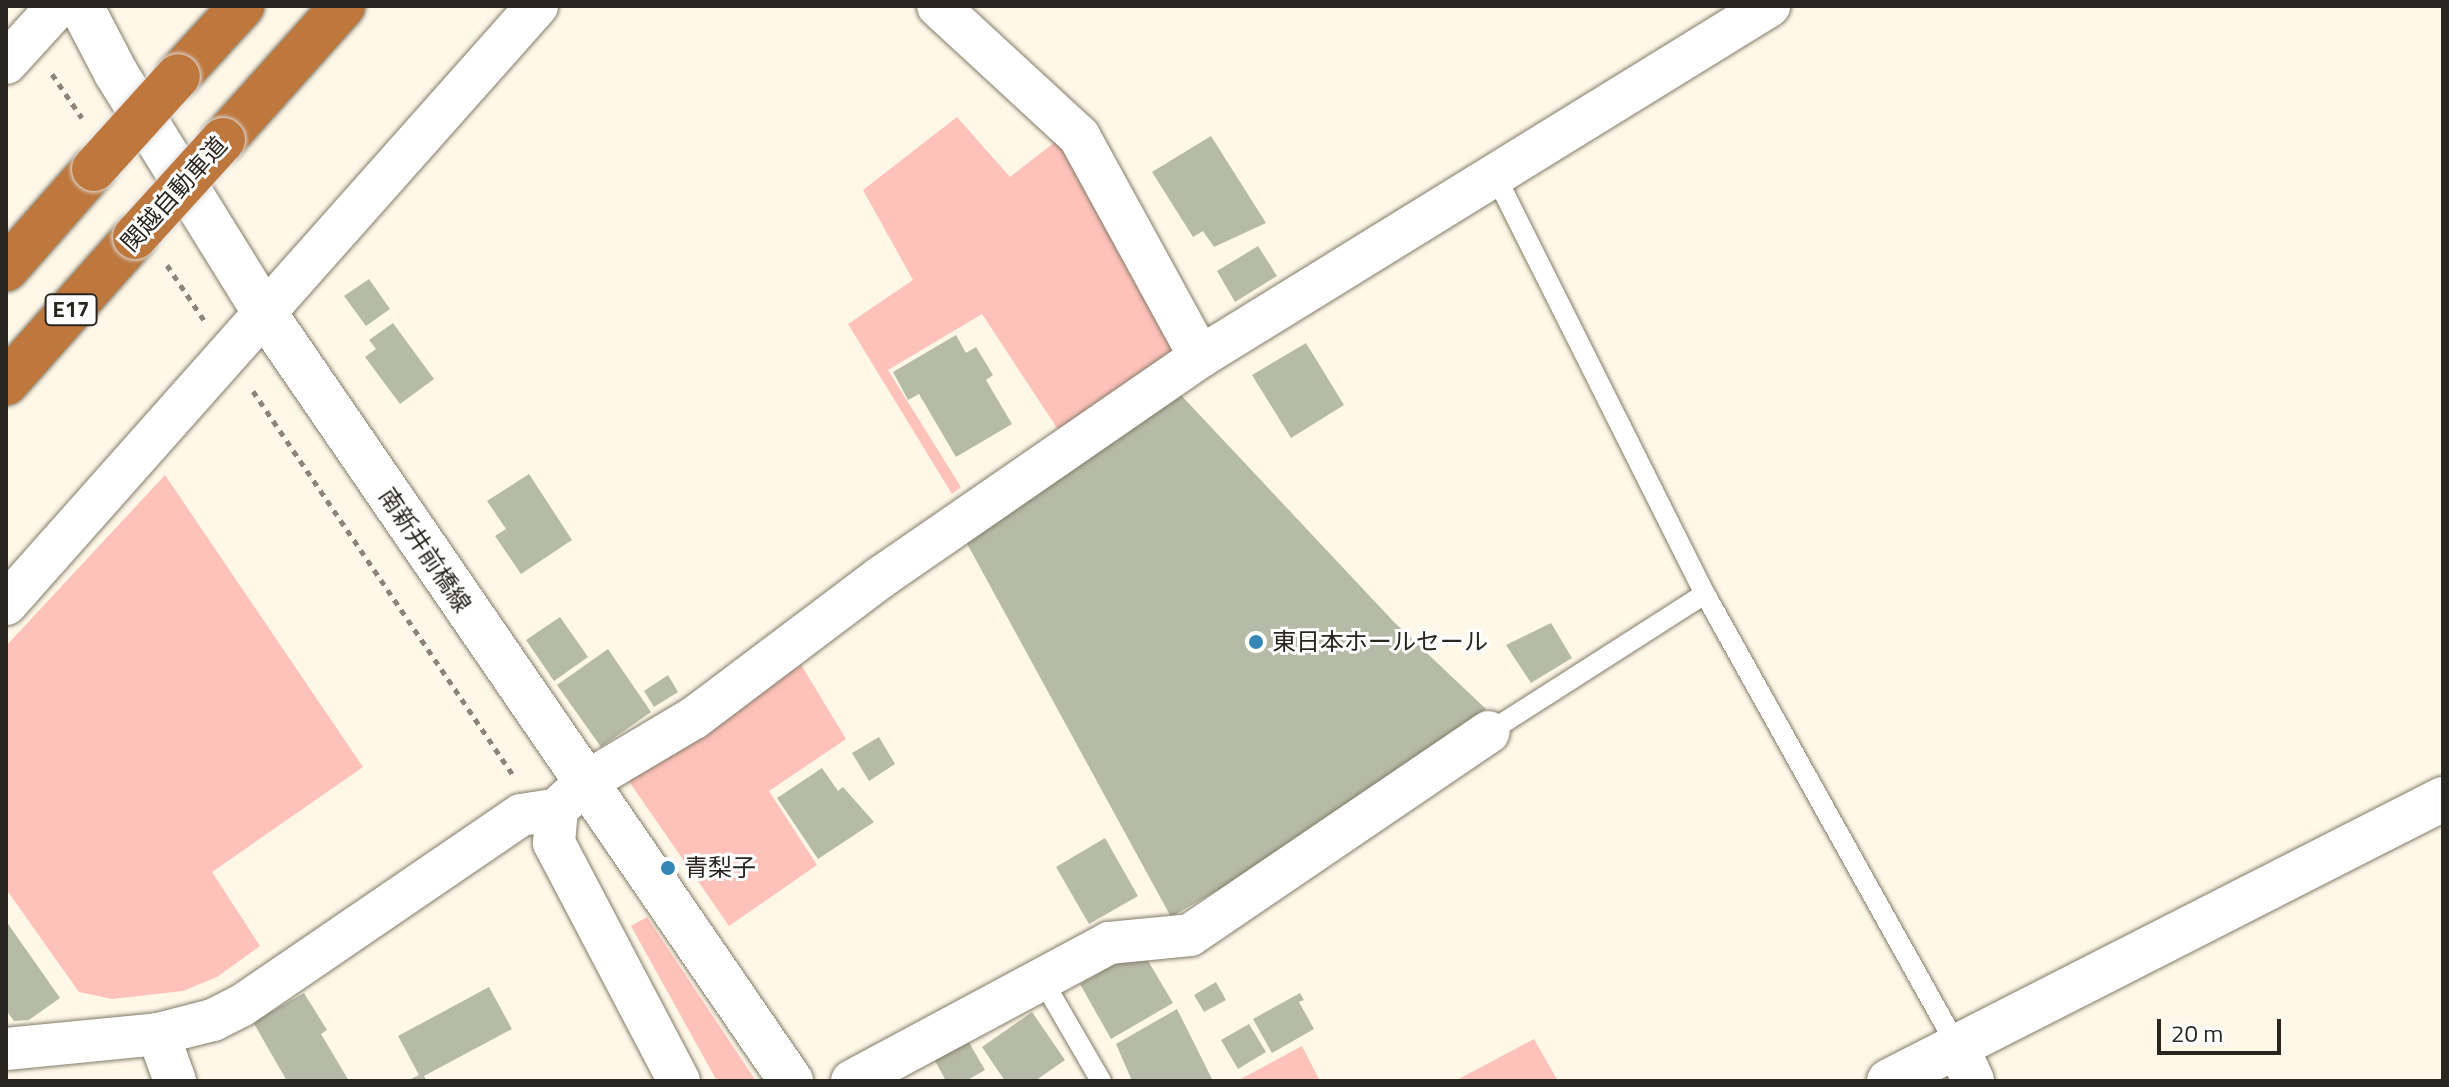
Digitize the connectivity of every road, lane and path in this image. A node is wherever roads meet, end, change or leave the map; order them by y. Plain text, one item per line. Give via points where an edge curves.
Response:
1 (58, 6) edge
2 (81, 6) edge
3 (242, 6) edge
4 (343, 6) edge
5 (537, 6) edge
6 (938, 6) edge
7 (1769, 6) edge
8 (26, 63) edge
9 (87, 126) dead end
10 (1496, 177) junction
11 (150, 250) junction
12 (6, 269) edge
13 (266, 315) junction
14 (206, 323) dead end
15 (1200, 357) junction
16 (6, 383) edge
17 (249, 385) dead end
18 (1705, 594) junction
19 (6, 604) edge
20 (1489, 732) joint
21 (525, 779) dead end
22 (571, 796) junction
23 (2443, 799) edge
24 (1043, 981) junction
25 (158, 1034) junction
26 (6, 1049) edge
27 (1965, 1063) edge
28 (175, 1081) edge
29 (679, 1081) edge
30 (791, 1081) edge
31 (852, 1081) edge
32 (1101, 1081) edge
33 (1889, 1081) edge

1 - 8 street
2 - 13 main road, 南新井前橋線 via 116,73
3 - 12 highway, bridge
4 - 11 highway, 関越自動車道 / E17, bridge via 223,140
5 - 13 street
6 - 15 street via 1079,136
7 - 10 street
8 - 9 path
10 - 15 street
10 - 18 lane
11 - 14 path
11 - 16 highway, 関越自動車道 / E17
13 - 19 street
13 - 22 main road, 南新井前橋線
15 - 22 street via 881,577 694,718
17 - 21 path via 516,779
18 - 20 lane
18 - 27 lane
20 - 24 street via 1190,935 1109,943
22 - 25 street via 521,815 241,1006 188,1029
22 - 29 street via 554,843
22 - 30 main road, 南新井前橋線
23 - 27 main road
24 - 31 street
24 - 32 lane
25 - 26 street
25 - 28 street
27 - 33 main road

